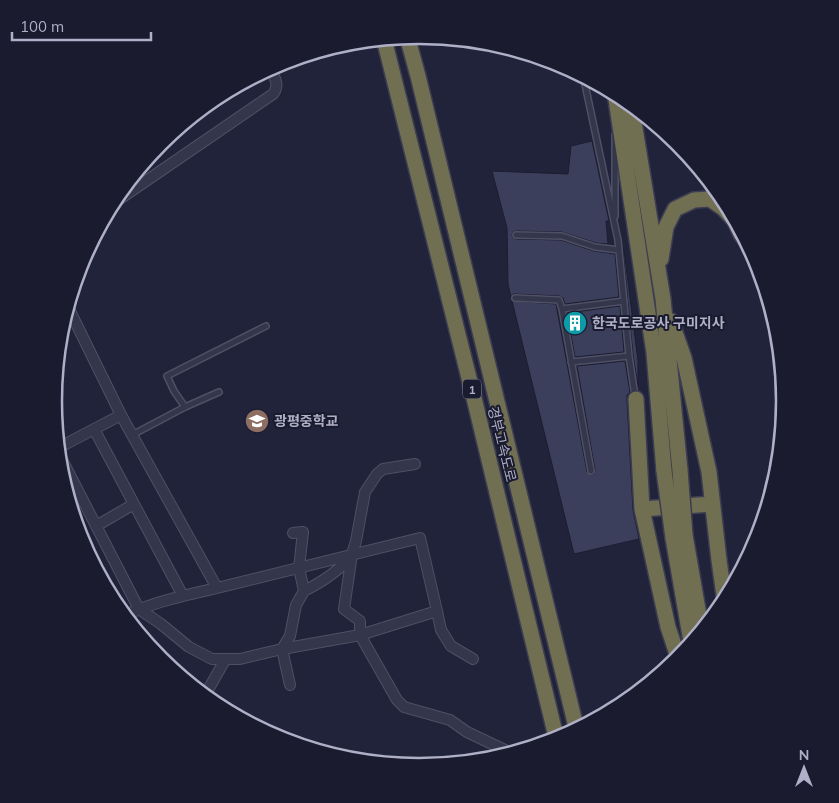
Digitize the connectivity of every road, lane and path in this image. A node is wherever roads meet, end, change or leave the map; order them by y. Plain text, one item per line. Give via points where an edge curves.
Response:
1 (409, 44) edge
2 (386, 46) edge
3 (274, 75) edge
4 (585, 85) edge
5 (615, 102) edge
6 (617, 103) edge
7 (633, 115) edge
8 (131, 191) edge
9 (718, 204) edge
10 (615, 226) junction
11 (516, 235) dead end
12 (619, 250) junction
13 (659, 276) junction
14 (515, 298) dead end
15 (663, 299) junction
16 (624, 301) junction
17 (562, 309) junction
18 (73, 315) edge
19 (266, 326) dead end
20 (629, 356) junction
21 (571, 362) junction
22 (219, 392) dead end
23 (636, 399) joint
24 (185, 407) junction
25 (121, 415) junction
26 (94, 429) junction
27 (132, 436) junction
28 (65, 446) edge
29 (415, 464) dead end
30 (591, 471) dead end
31 (69, 473) edge
32 (134, 504) junction
33 (712, 504) junction
34 (642, 509) junction
35 (96, 526) junction
36 (292, 533) dead end
37 (679, 536) junction
38 (352, 554) junction
39 (299, 568) junction
40 (217, 588) junction
41 (304, 590) junction
42 (723, 590) edge
43 (183, 596) junction
44 (139, 609) junction
45 (437, 611) junction
46 (131, 613) edge
47 (700, 622) edge
48 (360, 635) junction
49 (690, 635) edge
50 (282, 650) junction
51 (676, 650) edge
52 (474, 659) dead end
53 (225, 660) junction
54 (290, 686) dead end
55 (208, 690) edge
56 (575, 723) edge
57 (555, 732) edge
58 (503, 749) edge

1 - 56 highway, 경부고속도로 / 1
2 - 57 highway, 경부고속도로 / 1
3 - 8 street via 277,83 273,94
4 - 10 lane
5 - 10 lane
6 - 37 highway, bridge via 654,353 664,472
7 - 13 highway
9 - 13 highway via 710,199 694,200 675,209 666,226
10 - 12 lane
11 - 12 lane via 562,236 595,247
12 - 16 lane
13 - 15 highway
14 - 17 lane via 559,300
15 - 33 highway via 684,358 709,472
15 - 37 highway, bridge via 680,470
16 - 17 lane
16 - 20 lane
17 - 21 lane
18 - 25 street
19 - 24 lane via 166,376
20 - 21 lane
20 - 23 lane
21 - 30 lane
22 - 24 lane
23 - 34 highway
24 - 27 lane
25 - 26 street
25 - 27 street
26 - 28 street
26 - 32 street
27 - 40 street
29 - 38 street via 383,469 377,474 365,492
31 - 35 street
32 - 35 street
32 - 43 street
33 - 34 highway
33 - 42 highway
34 - 51 highway
35 - 44 street
36 - 39 street via 303,532
37 - 47 highway
37 - 49 highway
38 - 39 street
38 - 41 street via 344,565
38 - 45 street via 420,538
38 - 48 street via 344,609 360,621
39 - 40 street
39 - 41 street
40 - 43 street
41 - 50 street via 296,605 290,636
43 - 44 street
44 - 46 street
44 - 53 street via 190,647 212,659
45 - 48 street
45 - 52 street via 451,646
48 - 50 street
48 - 58 street via 404,707 450,720
50 - 53 street
50 - 54 street
53 - 55 street

